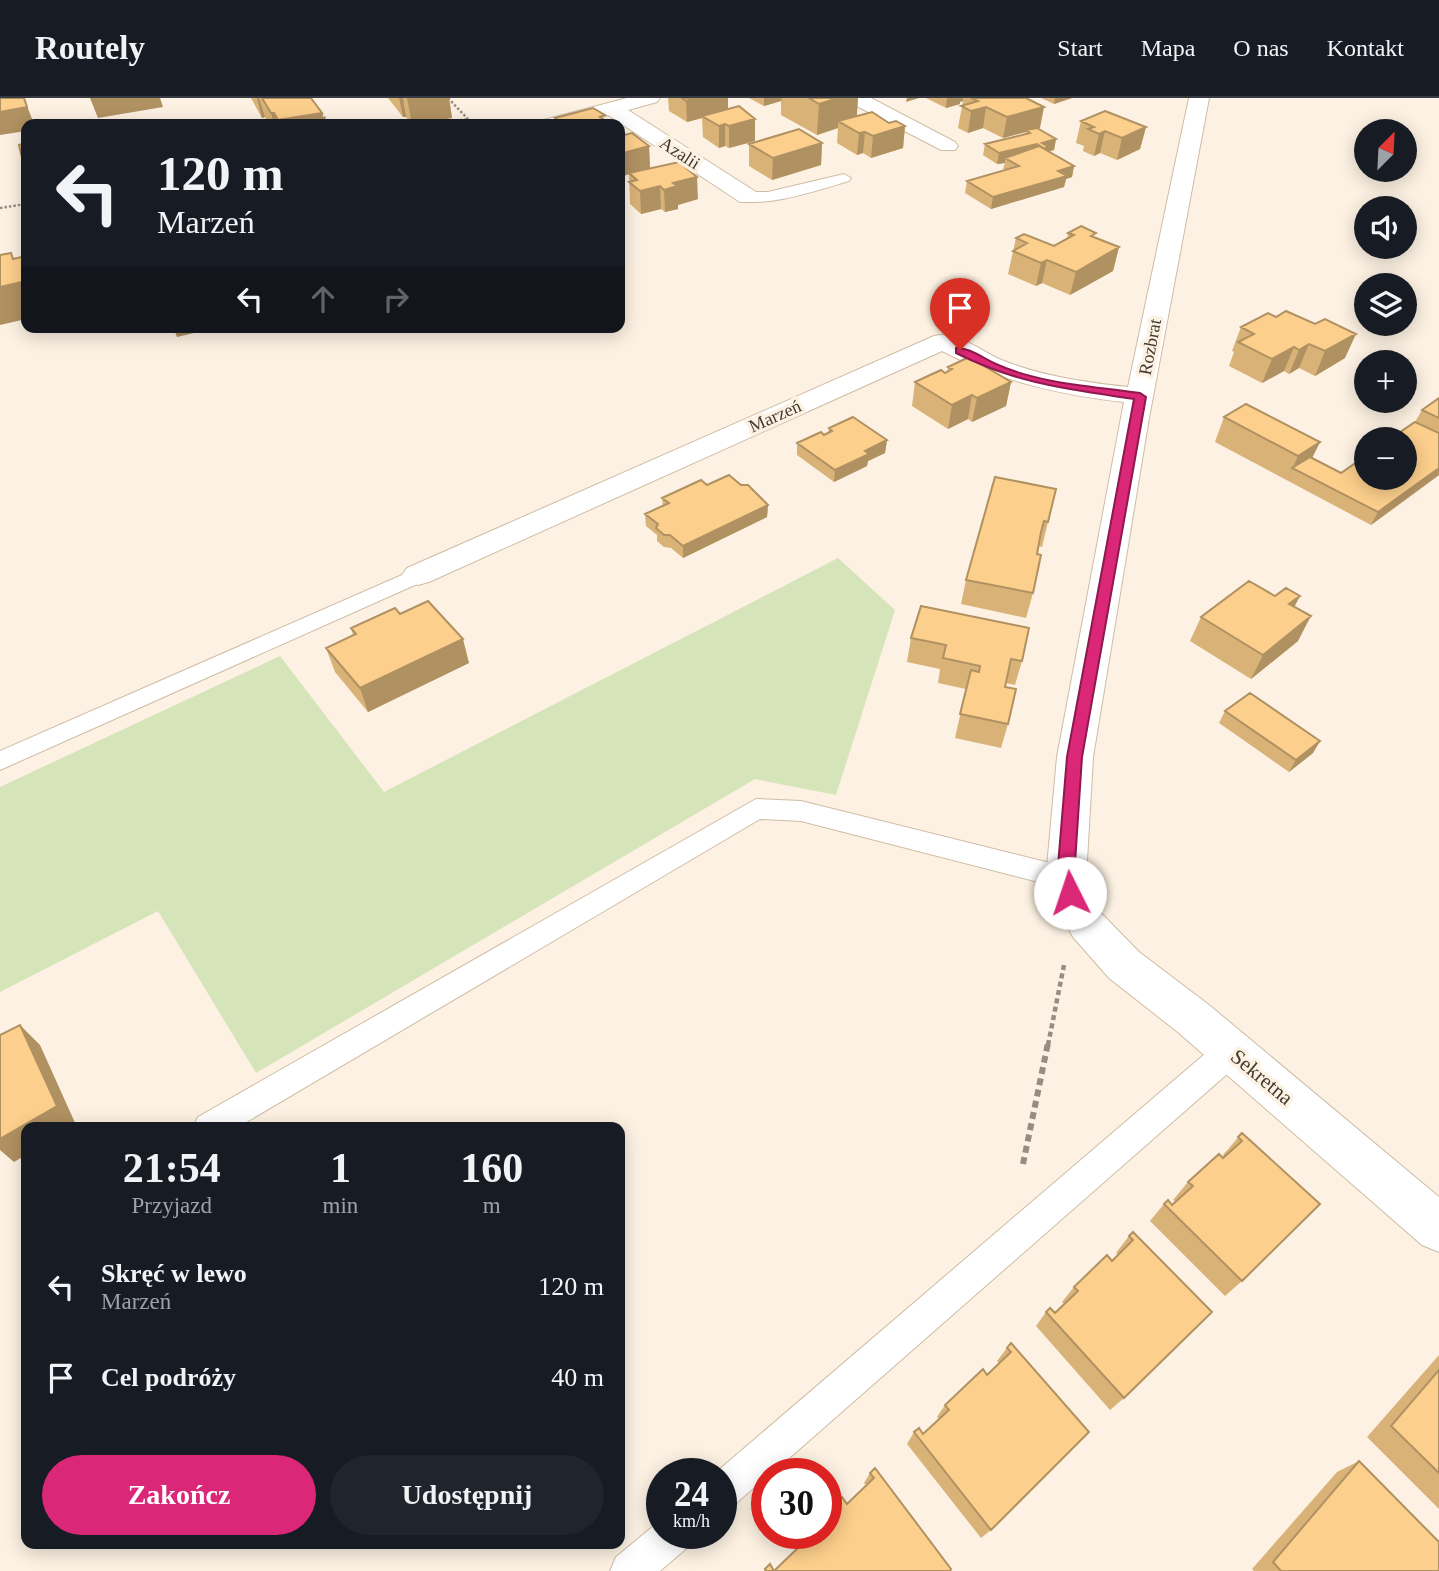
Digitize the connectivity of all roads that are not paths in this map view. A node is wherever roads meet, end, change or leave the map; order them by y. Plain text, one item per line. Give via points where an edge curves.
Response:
1 (650, 98) edge
2 (856, 98) edge
3 (1199, 98) edge
4 (611, 108) junction
5 (570, 119) edge
6 (948, 146) dead end
7 (844, 178) dead end
8 (748, 197) joint
9 (1140, 397) junction
10 (418, 575) joint
11 (0, 761) edge
12 (1066, 878) junction
13 (1087, 925) joint
14 (1231, 1051) junction
15 (218, 1122) edge
16 (1439, 1228) edge
17 (737, 1478) edge
18 (655, 1549) edge
19 (630, 1571) edge

1 - 4 street
2 - 6 street
3 - 9 street, Rozbrat
4 - 5 street
4 - 8 street, Azalii
7 - 8 lane via 768,198
9 - 10 street, Marzeń via 1015,375 943,341
9 - 12 street, Rozbrat via 1074,757
10 - 11 lane
12 - 13 street, Rozbrat
12 - 15 lane via 801,811 756,809
13 - 14 street, Sekretna via 1124,965
14 - 16 street, Sekretna
14 - 17 lane
18 - 19 lane

